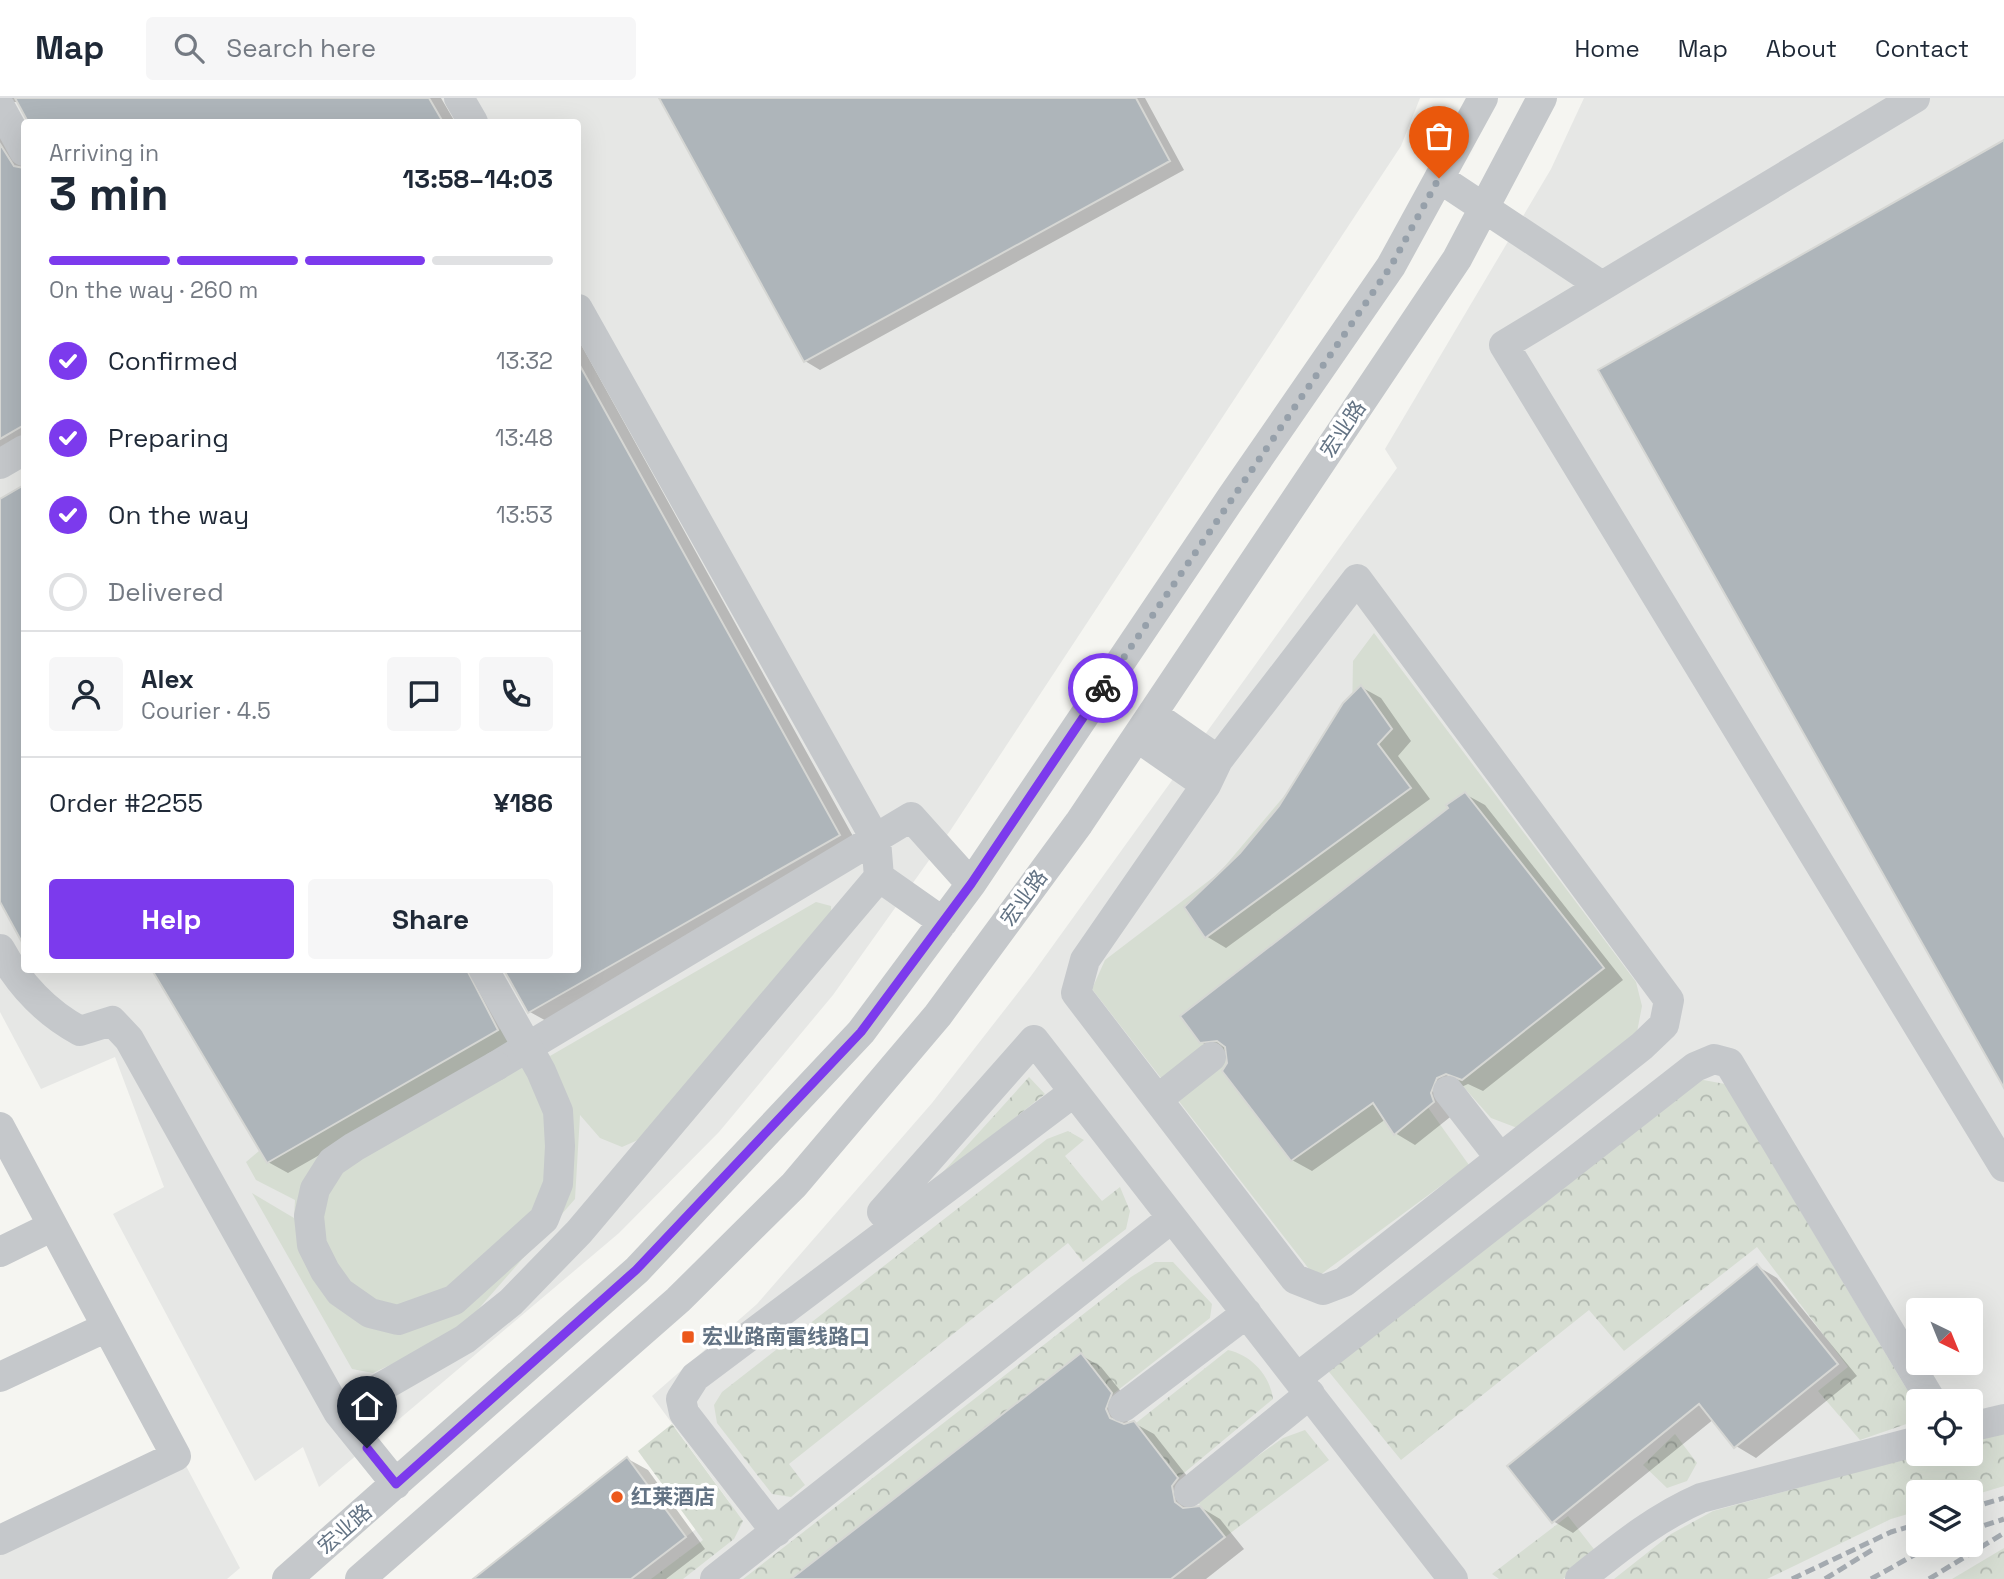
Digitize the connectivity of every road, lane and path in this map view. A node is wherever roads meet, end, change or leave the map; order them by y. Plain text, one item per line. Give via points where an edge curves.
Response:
1 (459, 98) edge
2 (1483, 98) edge
3 (1542, 98) edge
4 (1915, 98) edge
5 (0, 107) edge
6 (471, 119) edge
7 (21, 146) edge
8 (1439, 178) junction
9 (1483, 209) junction
10 (1602, 286) junction
11 (581, 314) edge
12 (21, 452) edge
13 (0, 464) edge
14 (1145, 726) junction
15 (1212, 772) junction
16 (876, 840) junction
17 (879, 877) junction
18 (971, 884) junction
19 (943, 922) junction
20 (0, 949) edge
21 (486, 973) edge
22 (527, 1047) edge
23 (527, 1047) edge
24 (527, 1047) edge
25 (527, 1047) edge
26 (1211, 1057) dead end
27 (1074, 1091) junction
28 (1448, 1091) dead end
29 (1158, 1099) junction
30 (0, 1127) edge
31 (1500, 1158) junction
32 (2004, 1167) edge
33 (1172, 1218) junction
34 (53, 1226) junction
35 (894, 1226) junction
36 (0, 1252) edge
37 (1247, 1313) junction
38 (107, 1327) junction
39 (0, 1377) edge
40 (1303, 1386) junction
41 (1924, 1389) edge
42 (1123, 1407) dead end
43 (338, 1412) junction
44 (2004, 1419) edge
45 (1983, 1424) edge
46 (1906, 1444) edge
47 (396, 1484) junction
48 (1189, 1492) dead end
49 (776, 1532) junction
50 (0, 1540) edge
51 (287, 1579) edge
52 (360, 1579) edge
53 (715, 1579) edge
54 (1453, 1579) edge
55 (1580, 1579) edge

1 - 6 street
2 - 8 street, 宏业路
3 - 9 street, 宏业路
4 - 10 street
5 - 7 street
8 - 9 street
8 - 18 street, 宏业路 via 1391,266
9 - 10 street
9 - 14 street, 宏业路 via 1457,259
10 - 32 street via 1504,345
11 - 16 street
12 - 13 street
14 - 15 street
14 - 52 street, 宏业路 via 938,1015 794,1185 678,1300
15 - 29 street via 1085,960 1076,993
15 - 31 street via 1357,579 1669,1000 1664,1025 1642,1046
16 - 17 street
16 - 18 street via 911,817
16 - 22 street, bridge
17 - 19 street
17 - 43 street via 579,1232 511,1302 466,1339
18 - 19 street, 宏业路
19 - 47 street, 宏业路 via 861,1032 636,1270
20 - 43 street via 13,973 54,1017 80,1031 113,1021 130,1039
21 - 25 street, bridge
23 - 24 street, bridge via 354,1147 332,1163 315,1189 309,1216 312,1245 340,1292 370,1313 398,1320 454,1300 544,1219 558,1184 558,1111
26 - 29 street
27 - 33 street
27 - 35 street
27 - 35 street via 1034,1040 882,1212
28 - 31 street
29 - 31 street via 1295,1279 1323,1290 1344,1282
30 - 34 street
33 - 37 street
33 - 49 street
34 - 36 street
34 - 38 street
35 - 49 street via 695,1377 681,1399 695,1430
37 - 40 street
37 - 42 street
38 - 39 street
38 - 50 street via 176,1456
40 - 41 street via 1695,1067 1714,1059 1729,1063
40 - 48 street
40 - 54 street
43 - 47 street
44 - 45 street
46 - 55 street via 1701,1498 1642,1529
47 - 51 street, 宏业路
49 - 53 street

